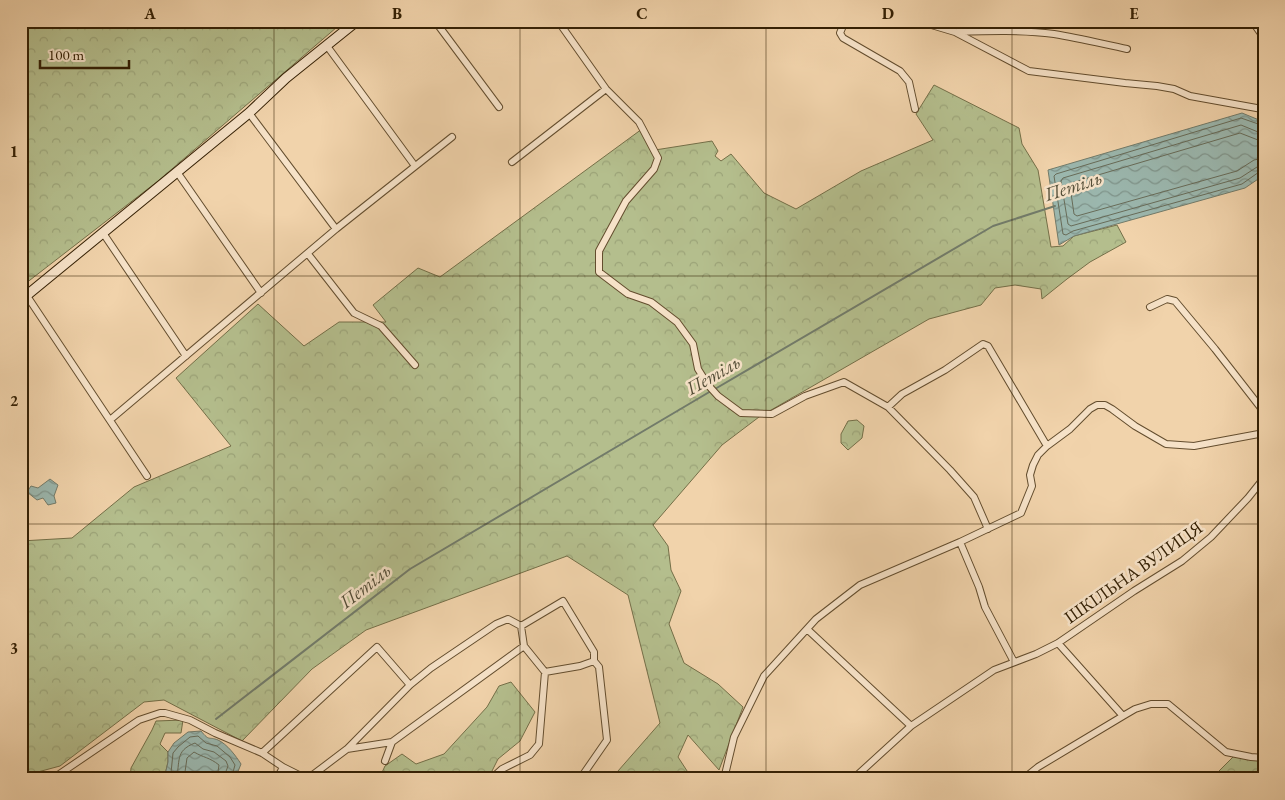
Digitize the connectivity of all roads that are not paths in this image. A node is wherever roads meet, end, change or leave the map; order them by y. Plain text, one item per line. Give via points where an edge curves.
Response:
1 (357, 21) edge
2 (435, 21) edge
3 (558, 21) edge
4 (845, 21) edge
5 (918, 21) edge
6 (1252, 21) edge
7 (955, 32) junction
8 (1264, 38) edge
9 (327, 46) junction
10 (1126, 49) dead end
11 (606, 89) junction
12 (1264, 101) edge
13 (498, 107) dead end
14 (915, 109) dead end
15 (1263, 110) edge
16 (249, 113) junction
17 (452, 137) dead end
18 (512, 162) dead end
19 (415, 166) junction
20 (177, 172) junction
21 (336, 229) junction
22 (103, 233) junction
23 (308, 254) junction
24 (262, 293) junction
25 (24, 298) edge
26 (1150, 307) dead end
27 (186, 356) junction
28 (415, 365) dead end
29 (888, 407) junction
30 (1264, 412) edge
31 (110, 420) junction
32 (1264, 433) edge
33 (1047, 446) junction
34 (147, 476) dead end
35 (1264, 478) edge
36 (988, 529) junction
37 (960, 542) junction
38 (521, 626) junction
39 (807, 629) junction
40 (1058, 643) junction
41 (524, 646) junction
42 (594, 661) junction
43 (1014, 662) junction
44 (545, 672) junction
45 (410, 685) junction
46 (1123, 716) junction
47 (911, 726) junction
48 (392, 742) junction
49 (347, 749) junction
50 (262, 753) junction
51 (1264, 758) edge
52 (385, 761) dead end
53 (283, 767) junction
54 (44, 779) edge
55 (277, 779) edge
56 (491, 779) edge
57 (580, 779) edge
58 (724, 779) edge
59 (853, 779) edge
60 (1023, 779) edge

1 - 9 street
2 - 13 street
3 - 11 street
4 - 14 street via 840,33 843,38 900,72 909,82
5 - 7 street
6 - 8 street
7 - 10 street via 1052,34
7 - 15 street via 1029,70 1157,86
9 - 16 street
9 - 19 street
11 - 18 street
11 - 29 street via 639,122 658,158 654,169 626,202 599,252 599,272 628,294 651,302 677,322 693,344 698,369 708,385 742,413 772,414 805,396 844,382
12 - 15 street
16 - 20 street
16 - 21 street
17 - 19 street
19 - 21 street
20 - 22 street
20 - 24 street
21 - 23 street
22 - 25 street
22 - 27 street
23 - 24 street
23 - 28 street via 354,313 380,326
24 - 27 street
25 - 31 street
26 - 30 street via 1167,299 1176,300
27 - 31 street
29 - 33 street via 902,394 946,370 983,344 988,346
29 - 36 street via 974,497
31 - 34 street
32 - 33 street via 1194,446 1166,444 1105,405 1097,405
33 - 36 street via 1033,465 1030,475 1032,486 1021,513
35 - 40 street, ШКІЛЬНА ВУЛИЦЯ via 1211,537 1182,561
36 - 37 street
37 - 39 street via 860,584
37 - 43 street via 985,607
38 - 41 street
38 - 42 street via 563,601 594,652
38 - 45 street via 508,620 496,624
39 - 47 street
39 - 58 street via 764,676 734,737
40 - 43 street, ШКІЛЬНА ВУЛИЦЯ
40 - 46 street, ШКІЛЬНА ВУЛИЦЯ
41 - 44 street
41 - 48 street
42 - 44 street
42 - 57 street via 599,667 608,740
43 - 47 street, ШКІЛЬНА ВУЛИЦЯ via 994,670
44 - 56 street via 539,744 530,755 502,769
45 - 49 street
45 - 50 street via 376,646
46 - 51 street via 1151,704 1168,704 1226,752
46 - 60 street
47 - 59 street, ШКІЛЬНА ВУЛИЦЯ
48 - 49 street
48 - 52 street
49 - 53 street via 310,776 303,777
50 - 53 street
50 - 54 street via 190,720 160,713 139,720 58,776
53 - 55 street

